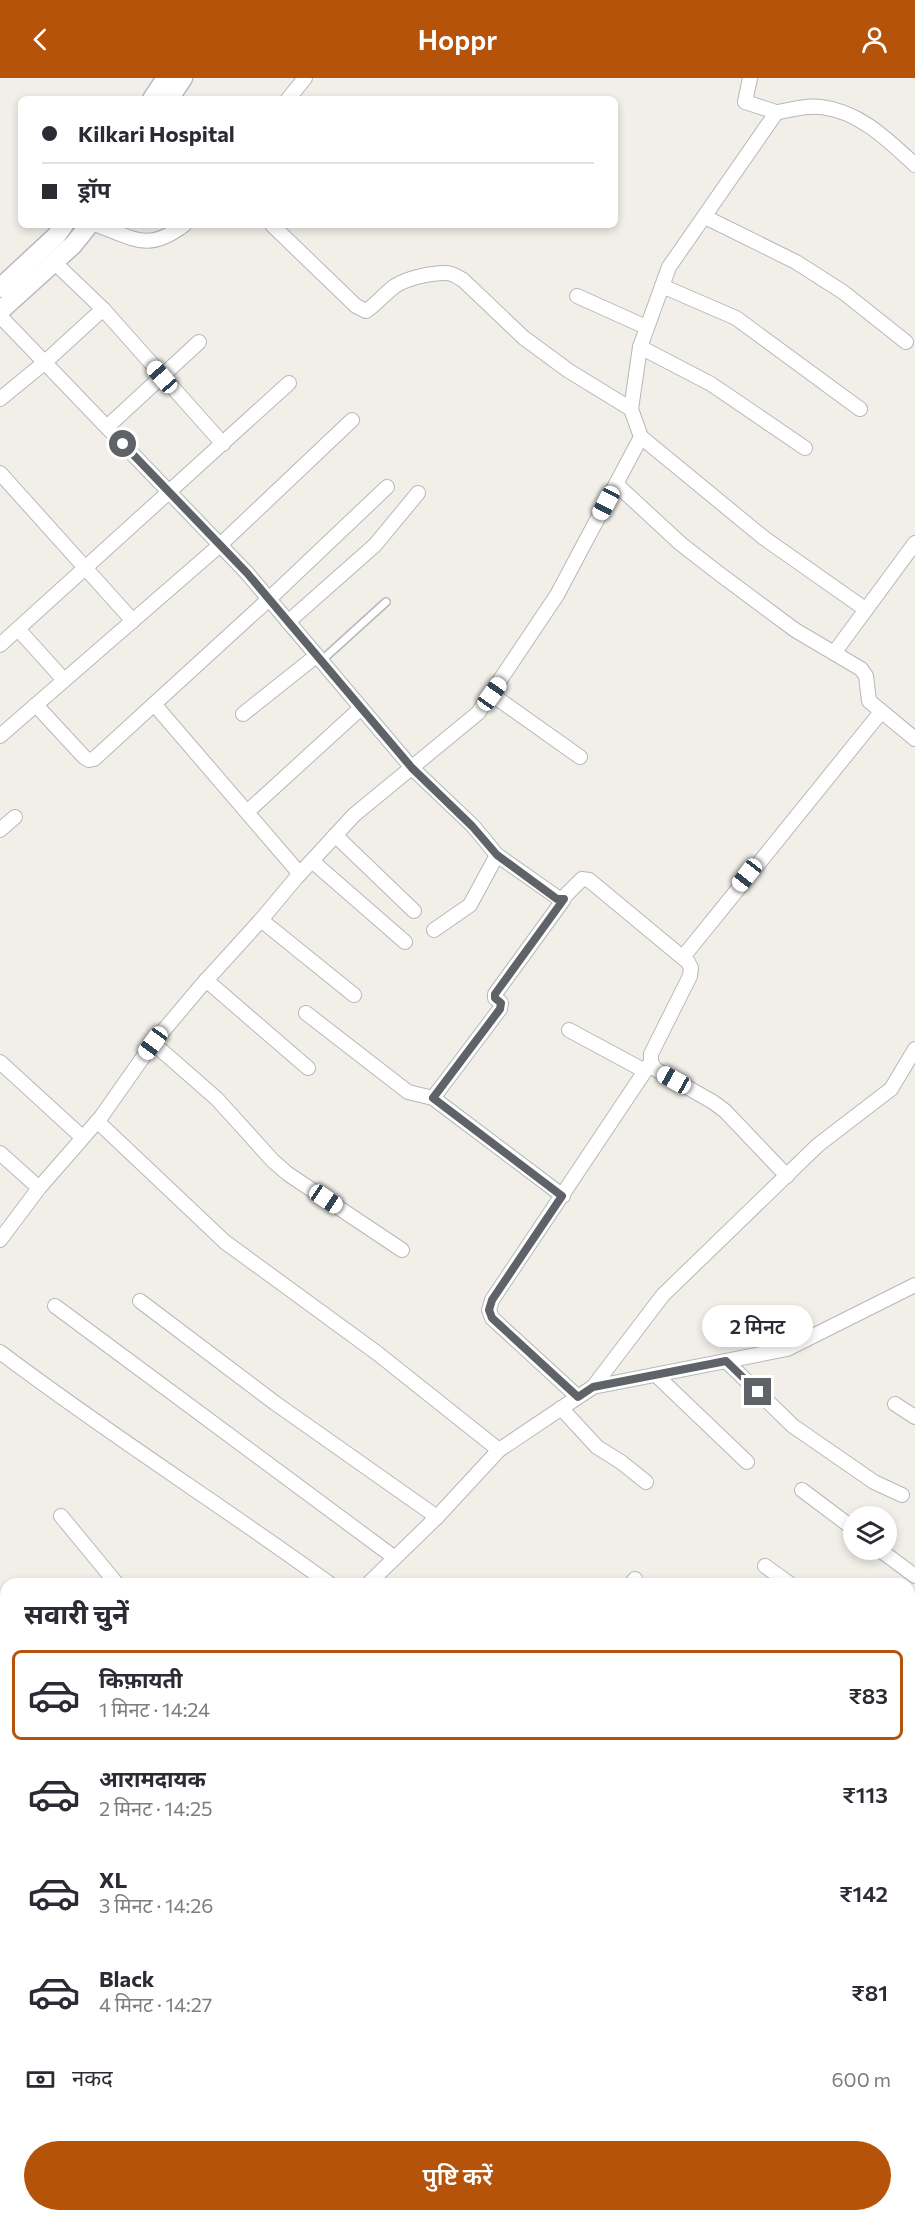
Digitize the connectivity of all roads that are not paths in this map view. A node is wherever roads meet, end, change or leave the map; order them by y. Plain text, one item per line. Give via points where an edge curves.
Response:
1 (166, 78) edge
2 (183, 78) edge
3 (305, 78) edge
4 (750, 78) edge
5 (154, 96) edge
6 (171, 96) edge
7 (290, 96) edge
8 (774, 113) junction
9 (915, 165) edge
10 (705, 217) junction
11 (84, 228) edge
12 (105, 228) edge
13 (180, 228) edge
14 (275, 228) edge
15 (59, 244) edge
16 (1, 286) edge
17 (662, 286) junction
18 (577, 296) dead end
19 (102, 309) junction
20 (0, 311) edge
21 (0, 316) edge
22 (646, 327) junction
23 (199, 342) dead end
24 (906, 342) dead end
25 (640, 347) junction
26 (44, 363) junction
27 (162, 377) junction
28 (289, 383) dead end
29 (0, 399) edge
30 (631, 409) junction
31 (860, 409) dead end
32 (352, 420) dead end
33 (107, 427) junction
34 (641, 437) junction
35 (223, 444) junction
36 (805, 448) dead end
37 (0, 473) edge
38 (616, 484) junction
39 (387, 487) dead end
40 (170, 492) junction
41 (418, 493) dead end
42 (915, 543) edge
43 (220, 545) junction
44 (86, 567) junction
45 (269, 599) junction
46 (386, 602) dead end
47 (866, 609) junction
48 (133, 621) junction
49 (288, 622) junction
50 (18, 629) junction
51 (0, 645) edge
52 (834, 653) junction
53 (319, 658) junction
54 (64, 680) junction
55 (492, 694) junction
56 (154, 704) junction
57 (36, 705) junction
58 (361, 708) junction
59 (881, 712) junction
60 (243, 714) dead end
61 (0, 736) edge
62 (915, 739) edge
63 (580, 757) dead end
64 (412, 768) junction
65 (246, 812) junction
66 (15, 817) dead end
67 (0, 830) edge
68 (335, 835) junction
69 (497, 855) junction
70 (312, 861) junction
71 (300, 874) junction
72 (564, 899) junction
73 (414, 911) dead end
74 (261, 920) junction
75 (434, 930) dead end
76 (405, 942) dead end
77 (683, 957) junction
78 (206, 980) junction
79 (354, 994) dead end
80 (306, 1013) dead end
81 (569, 1030) dead end
82 (153, 1043) junction
83 (915, 1050) edge
84 (648, 1067) junction
85 (308, 1068) dead end
86 (3, 1070) edge
87 (433, 1098) junction
88 (97, 1121) junction
89 (82, 1137) junction
90 (0, 1153) edge
91 (787, 1176) junction
92 (39, 1188) junction
93 (562, 1196) junction
94 (0, 1240) edge
95 (402, 1250) dead end
96 (915, 1285) edge
97 (140, 1301) dead end
98 (55, 1306) dead end
99 (0, 1352) edge
100 (726, 1361) junction
101 (656, 1375) junction
102 (593, 1387) junction
103 (578, 1397) junction
104 (895, 1404) dead end
105 (561, 1408) junction
106 (915, 1417) edge
107 (499, 1450) junction
108 (747, 1462) dead end
109 (646, 1482) dead end
110 (802, 1490) dead end
111 (902, 1495) dead end
112 (62, 1516) dead end
113 (437, 1517) junction
114 (843, 1521) edge
115 (395, 1558) junction
116 (893, 1560) edge
117 (765, 1566) dead end
118 (915, 1576) edge
119 (112, 1578) edge
120 (322, 1578) edge
121 (374, 1578) edge
122 (782, 1578) edge

1 - 5 street
2 - 6 street
3 - 7 street
4 - 8 street via 745,102
8 - 9 street via 819,107 836,110 874,128
8 - 10 street
10 - 17 street via 669,267
10 - 24 street via 796,262 843,292
11 - 15 street
12 - 13 street via 152,242
14 - 30 street via 356,306 366,311 396,286 447,273 455,275 524,338
15 - 16 street
15 - 19 street
15 - 20 street
17 - 22 street
17 - 31 street via 744,323
18 - 22 street
19 - 26 street
19 - 27 street
21 - 26 street
22 - 25 street
23 - 27 street
25 - 30 street
25 - 36 street via 711,384
26 - 29 street
26 - 33 street
27 - 33 street
27 - 35 street
28 - 35 street
30 - 34 street
32 - 43 street
33 - 40 street
34 - 38 street
34 - 47 street via 764,538
35 - 40 street
37 - 44 street
38 - 52 street via 699,558 795,630
38 - 55 street via 557,595
39 - 45 street
40 - 43 street
40 - 44 street
41 - 49 street via 375,545
42 - 47 street
43 - 45 street
43 - 48 street
44 - 48 street
44 - 50 street
45 - 49 street
45 - 56 street
46 - 53 lane
47 - 52 street
48 - 54 street
49 - 53 street
50 - 51 street
50 - 54 street
52 - 59 street via 864,671 869,701
53 - 58 street
53 - 60 street
54 - 57 street
55 - 63 street
55 - 64 street via 478,713
56 - 57 street via 89,760
56 - 65 street
57 - 61 street
58 - 64 street
58 - 65 street
59 - 62 street
59 - 77 street
64 - 68 street
64 - 69 street
65 - 71 street
66 - 67 street
68 - 70 street
68 - 73 street
69 - 72 street via 557,899
69 - 75 street via 470,905
70 - 71 street
70 - 76 street
71 - 74 street
72 - 77 street via 582,879 589,880
72 - 87 street via 495,994 500,1009
74 - 78 street
74 - 79 street
77 - 84 street via 691,968 690,976
78 - 82 street
78 - 85 street
80 - 87 street via 408,1092
81 - 84 street
82 - 88 street
82 - 95 street via 217,1099 288,1174
83 - 91 street via 891,1089 818,1145
84 - 91 street via 725,1111
84 - 93 street
86 - 89 street
87 - 93 street
88 - 89 street
88 - 107 street via 225,1242 378,1353
89 - 92 street
90 - 92 street
91 - 102 street via 663,1295
92 - 94 street
93 - 103 street via 489,1310 492,1318
96 - 100 street via 787,1349
97 - 113 street via 275,1403
98 - 115 street
99 - 120 street via 78,1411
100 - 101 street
100 - 111 street via 793,1426 874,1482
101 - 102 street
101 - 108 street
102 - 103 street
103 - 105 street
104 - 106 street
105 - 107 street
105 - 109 street via 597,1447
107 - 113 street
110 - 114 street
112 - 119 street
113 - 115 street
115 - 121 street
116 - 118 street
117 - 122 street

